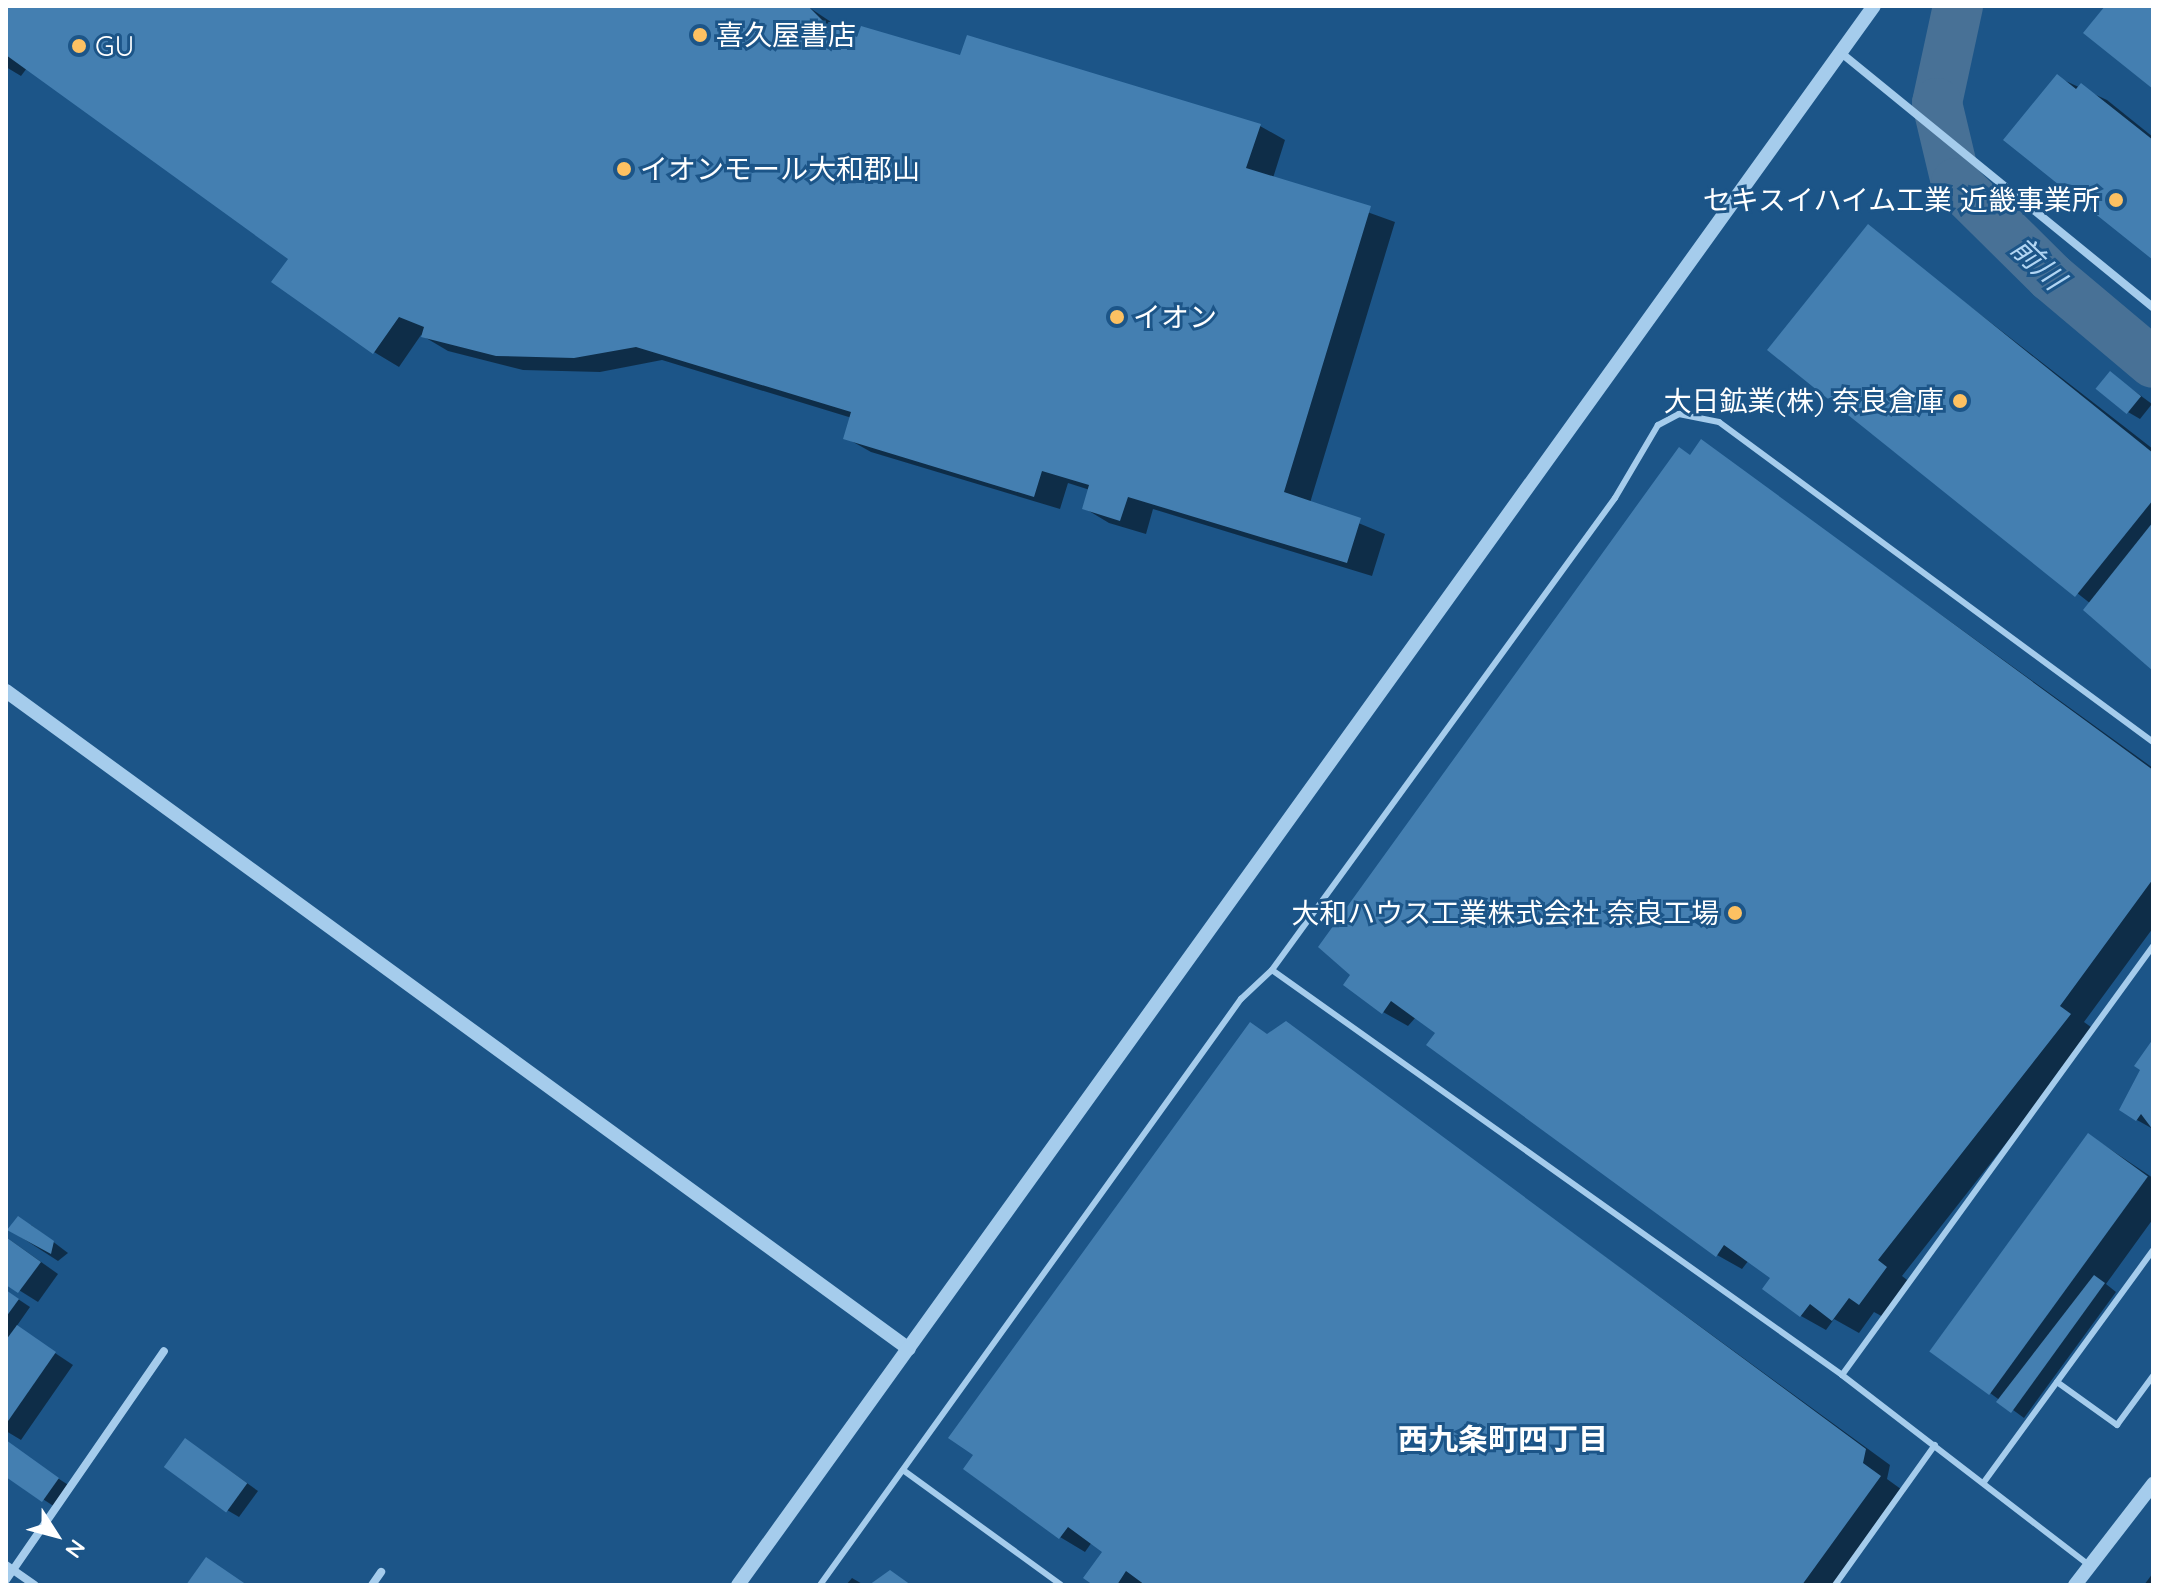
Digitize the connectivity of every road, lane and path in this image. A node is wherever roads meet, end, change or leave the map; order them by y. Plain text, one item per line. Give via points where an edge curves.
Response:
1 (1874, 6) edge
2 (1840, 52) junction
3 (2153, 307) edge
4 (6, 691) edge
5 (2153, 742) edge
6 (2153, 946) edge
7 (1272, 970) junction
8 (2153, 1250) edge
9 (909, 1349) junction
10 (164, 1351) dead end
11 (1842, 1375) junction
12 (2153, 1376) edge
13 (2057, 1382) junction
14 (1935, 1445) junction
15 (903, 1470) junction
16 (1984, 1482) junction
17 (2153, 1484) edge
18 (2090, 1566) junction
19 (10, 1567) edge
20 (381, 1572) dead end
21 (6, 1580) edge
22 (35, 1585) edge
23 (372, 1585) edge
24 (738, 1585) edge
25 (820, 1585) edge
26 (1061, 1585) edge
27 (1835, 1585) edge
28 (2075, 1585) edge

1 - 2 street
2 - 3 street
2 - 9 street
4 - 9 street
5 - 7 lane via 1719,422 1679,414 1658,425 1615,498
6 - 11 lane
7 - 11 lane
7 - 15 lane via 1241,999
8 - 13 lane
9 - 24 street
10 - 19 street
11 - 14 lane
12 - 13 lane via 2117,1425
13 - 16 lane
14 - 16 lane
14 - 27 lane
15 - 25 lane
15 - 26 lane
16 - 18 lane
17 - 18 street
18 - 28 street
19 - 21 street
19 - 22 street
20 - 23 street

